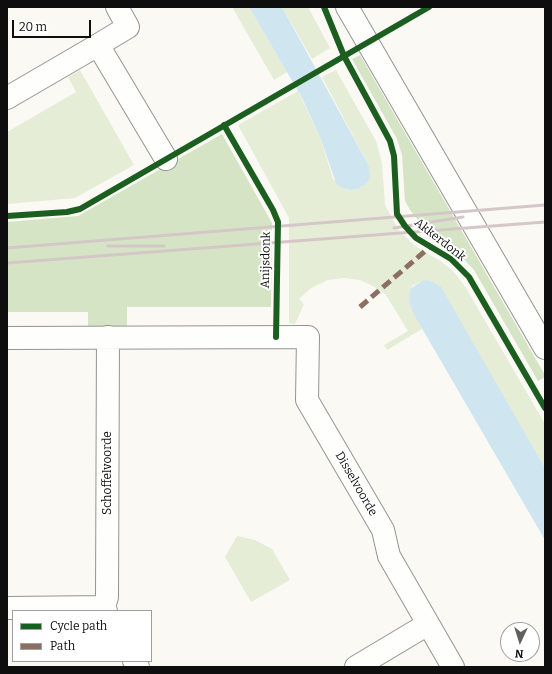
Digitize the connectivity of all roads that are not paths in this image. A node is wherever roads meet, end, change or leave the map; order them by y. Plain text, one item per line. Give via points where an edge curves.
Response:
1 (117, 7) edge
2 (347, 7) edge
3 (98, 45) junction
4 (7, 98) edge
5 (166, 160) dead end
6 (108, 337) junction
7 (7, 338) edge
8 (545, 348) edge
9 (7, 608) edge
10 (105, 609) edge
11 (428, 624) junction
12 (356, 667) edge
13 (453, 667) edge

1 - 3 street via 128,27
2 - 8 street, Akkerdonk
3 - 4 street
3 - 5 street
6 - 7 street
6 - 10 street, Schoffelvoorde
6 - 11 street, Disselvoorde via 308,337 307,400 383,530 389,556
9 - 10 street
11 - 12 street
11 - 13 street, Disselvoorde

